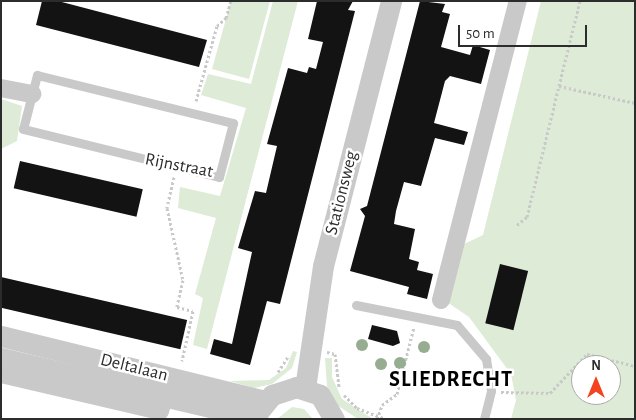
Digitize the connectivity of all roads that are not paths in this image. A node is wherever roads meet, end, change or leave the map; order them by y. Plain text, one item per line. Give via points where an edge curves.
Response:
1 (391, 1) edge
2 (518, 1) edge
3 (1, 88) edge
4 (32, 94) junction
5 (441, 300) dead end
6 (356, 305) dead end
7 (3, 355) edge
8 (305, 388) junction
9 (260, 412) edge
10 (336, 418) edge
11 (484, 419) edge

1 - 8 street, Stationsweg via 323,266
2 - 5 street
3 - 4 street
4 - 4 lane, Rijnstraat via 23,130 219,177 232,123 37,75
6 - 11 lane via 457,324 486,359 491,391
7 - 9 street, Deltalaan via 171,387
8 - 9 street via 280,390
8 - 10 street via 320,395

